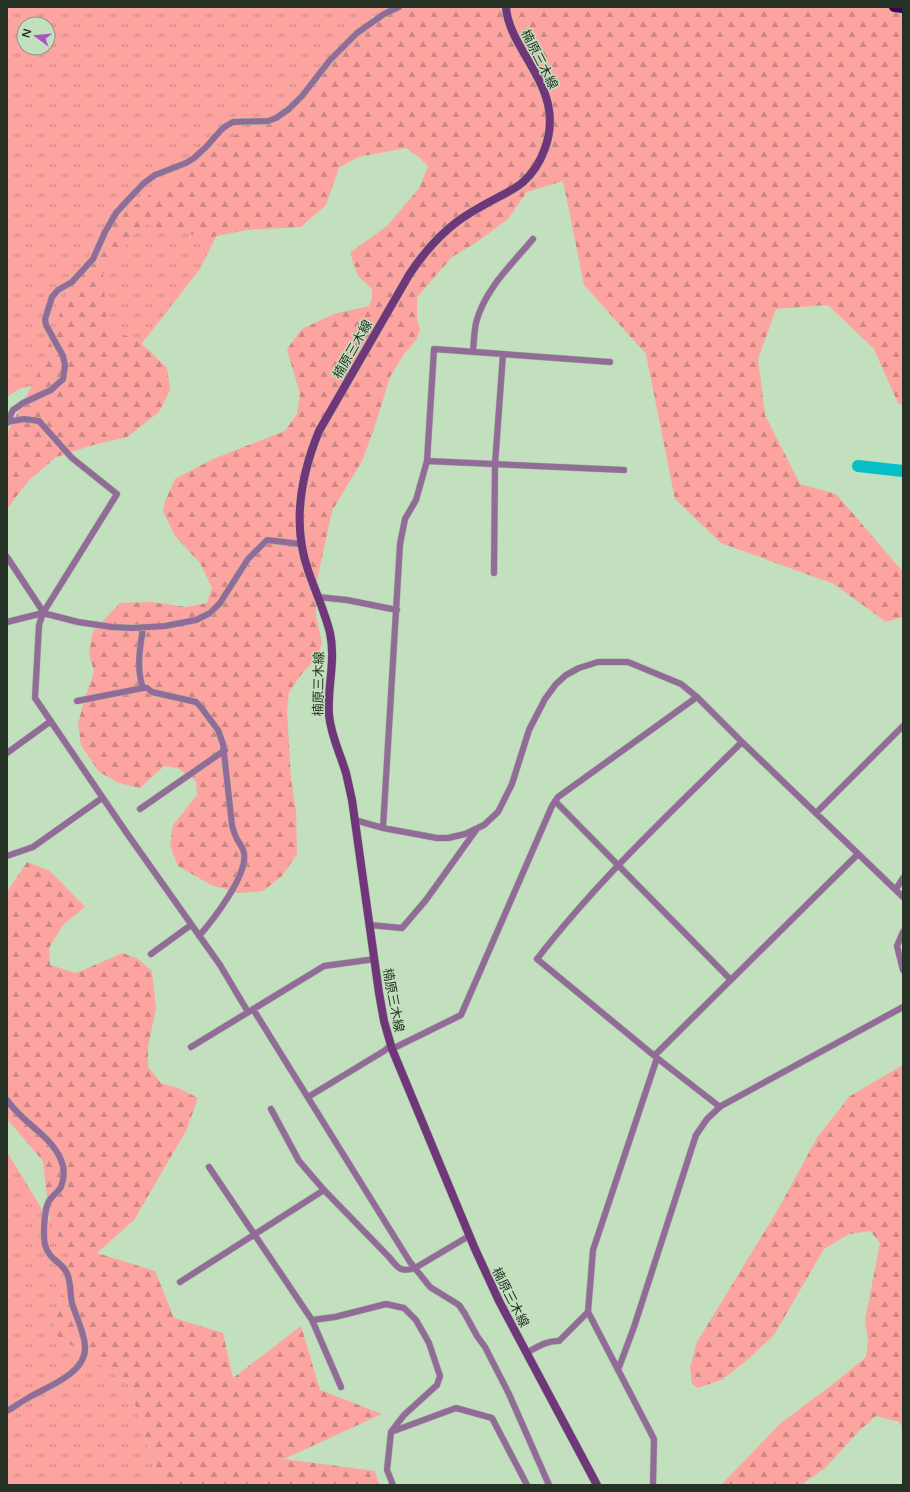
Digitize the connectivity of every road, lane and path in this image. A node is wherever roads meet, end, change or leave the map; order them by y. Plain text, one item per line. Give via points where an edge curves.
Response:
1 (399, 7) edge
2 (506, 7) edge
3 (894, 7) edge
4 (903, 8) edge
5 (533, 239) dead end
6 (473, 351) junction
7 (503, 354) junction
8 (610, 362) dead end
9 (7, 422) edge
10 (427, 461) junction
11 (495, 464) junction
12 (624, 470) dead end
13 (301, 544) junction
14 (7, 557) edge
15 (494, 573) dead end
16 (318, 597) junction
17 (398, 610) junction
18 (43, 613) junction
19 (7, 622) edge
20 (143, 628) junction
21 (143, 688) junction
22 (697, 696) junction
23 (77, 701) dead end
24 (51, 721) junction
25 (903, 726) edge
26 (742, 742) junction
27 (225, 750) junction
28 (7, 753) edge
29 (102, 798) junction
30 (555, 801) junction
31 (140, 809) dead end
32 (816, 813) junction
33 (355, 820) junction
34 (383, 828) junction
35 (476, 828) junction
36 (858, 854) junction
37 (7, 856) edge
38 (617, 865) junction
39 (903, 878) edge
40 (896, 889) junction
41 (903, 897) edge
42 (190, 925) junction
43 (370, 925) junction
44 (903, 932) edge
45 (199, 936) junction
46 (151, 954) dead end
47 (375, 959) junction
48 (903, 970) edge
49 (731, 980) junction
50 (903, 1007) edge
51 (251, 1010) junction
52 (191, 1047) dead end
53 (392, 1047) junction
54 (656, 1057) junction
55 (308, 1097) junction
56 (7, 1100) edge
57 (720, 1107) junction
58 (271, 1109) dead end
59 (209, 1167) dead end
60 (324, 1190) junction
61 (255, 1234) junction
62 (469, 1236) junction
63 (415, 1268) junction
64 (180, 1282) dead end
65 (588, 1312) junction
66 (312, 1320) junction
67 (526, 1353) junction
68 (618, 1370) junction
69 (341, 1387) dead end
70 (7, 1411) edge
71 (391, 1432) junction
72 (393, 1485) edge
73 (527, 1485) edge
74 (549, 1485) edge
75 (597, 1485) edge
76 (653, 1485) edge

1 - 9 street via 357,33 330,60 289,109 268,121 233,122 222,129 194,158 155,175 125,202 105,232 93,259 72,282 52,297 45,319 63,356 65,365 62,379 51,390 12,410
2 - 13 main road, 楠原三木線 via 512,30 545,91 550,111 547,144 534,170 522,183 458,221 422,255 409,275 319,431 310,452 304,473 299,511
3 - 4 highway
5 - 6 street via 498,280 482,306 476,324
6 - 7 street
6 - 10 street via 434,349
7 - 8 street
7 - 11 street
9 - 18 street via 24,419 39,421 72,458 116,494
10 - 11 street
10 - 17 street via 416,500 405,519 402,533
11 - 12 street
11 - 15 street
13 - 16 main road, 楠原三木線
13 - 20 street via 266,540 248,559 220,603 210,613 196,620
14 - 18 street
16 - 17 street
16 - 33 main road, 楠原三木線 via 330,633 332,650 330,726 346,772
17 - 34 street
18 - 19 street
18 - 20 street via 78,622
18 - 24 street via 39,625 35,698
20 - 21 street via 139,677
21 - 23 street
21 - 27 street via 196,702 218,730
22 - 26 street
22 - 30 street
22 - 35 street via 681,684 628,662 598,662 579,668 556,684 539,710 529,730 512,784 498,812 484,825
24 - 28 street
24 - 29 street
25 - 32 street
26 - 32 street
26 - 38 street
27 - 31 street
27 - 45 street via 232,825 244,852 244,859 234,888
29 - 37 street via 33,847
29 - 42 street
30 - 38 street
30 - 53 street via 461,1015
32 - 36 street
33 - 34 street
33 - 43 main road, 楠原三木線
34 - 35 street via 448,838
35 - 43 street via 426,900 402,928
36 - 40 street
36 - 49 street
38 - 49 street
38 - 54 street via 538,959
39 - 40 street
40 - 41 street
42 - 45 street
42 - 46 street
43 - 47 main road, 楠原三木線
44 - 48 street via 897,946
45 - 51 street
47 - 51 street via 324,966
47 - 53 main road, 楠原三木線 via 384,1021
49 - 54 street
50 - 57 street
51 - 52 street
51 - 55 street
53 - 55 street
53 - 62 main road, 楠原三木線
54 - 57 street
54 - 65 street via 593,1250
55 - 63 street
56 - 70 street via 52,1145 61,1160 64,1172 61,1187 49,1201 45,1211 45,1244 50,1257 63,1267 68,1275 72,1303 85,1347 82,1360 73,1371
57 - 68 street via 711,1114 696,1134
58 - 60 street via 299,1161
59 - 61 street
60 - 61 street
60 - 63 street via 398,1269 407,1271
61 - 64 street
61 - 66 street
62 - 63 street
62 - 67 main road, 楠原三木線 via 498,1301
63 - 74 street via 430,1287 459,1305 465,1314 509,1394
65 - 67 street via 559,1341
65 - 68 street
66 - 69 street
66 - 71 street via 335,1318 386,1304 404,1308 416,1320 429,1343 440,1376 437,1385 404,1415
67 - 75 main road, 楠原三木線
68 - 76 street via 654,1439
71 - 72 street via 387,1470
71 - 73 street via 456,1408 492,1418

